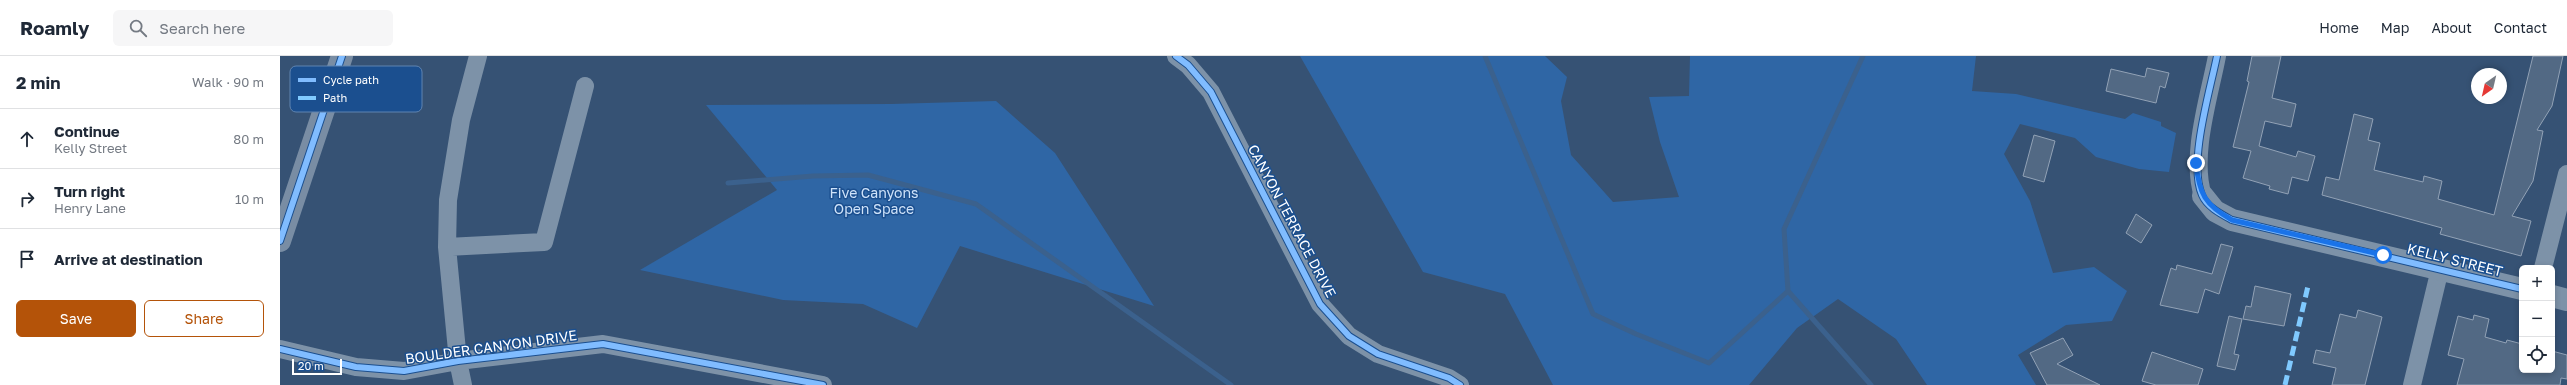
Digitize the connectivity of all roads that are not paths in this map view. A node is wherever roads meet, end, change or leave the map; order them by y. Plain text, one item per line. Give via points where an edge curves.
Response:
1 (342, 56) edge
2 (478, 56) edge
3 (1176, 56) edge
4 (2217, 56) edge
5 (339, 66) edge
6 (585, 86) dead end
7 (323, 112) edge
8 (2567, 174) edge
9 (2203, 196) joint
10 (280, 240) edge
11 (447, 247) junction
12 (2544, 265) edge
13 (2440, 269) junction
14 (2519, 287) edge
15 (2555, 297) edge
16 (2567, 300) edge
17 (280, 349) edge
18 (458, 361) junction
19 (463, 385) edge
20 (823, 385) edge
21 (1460, 385) edge
22 (2412, 385) edge

1 - 5 main road
2 - 11 street via 461,120 448,200
3 - 21 street, CANYON TERRACE DRIVE via 1188,65 1211,92 1320,304 1349,336 1378,354 1449,378
4 - 9 street via 2196,163
6 - 11 street via 544,242
7 - 10 main road
8 - 12 street
9 - 13 street, KELLY STREET via 2215,210 2232,220
11 - 18 street
13 - 14 street, KELLY STREET
13 - 22 street
15 - 16 street
17 - 18 street, BOULDER CANYON DRIVE via 356,366 404,371
18 - 19 street
18 - 20 street, BOULDER CANYON DRIVE via 603,344

